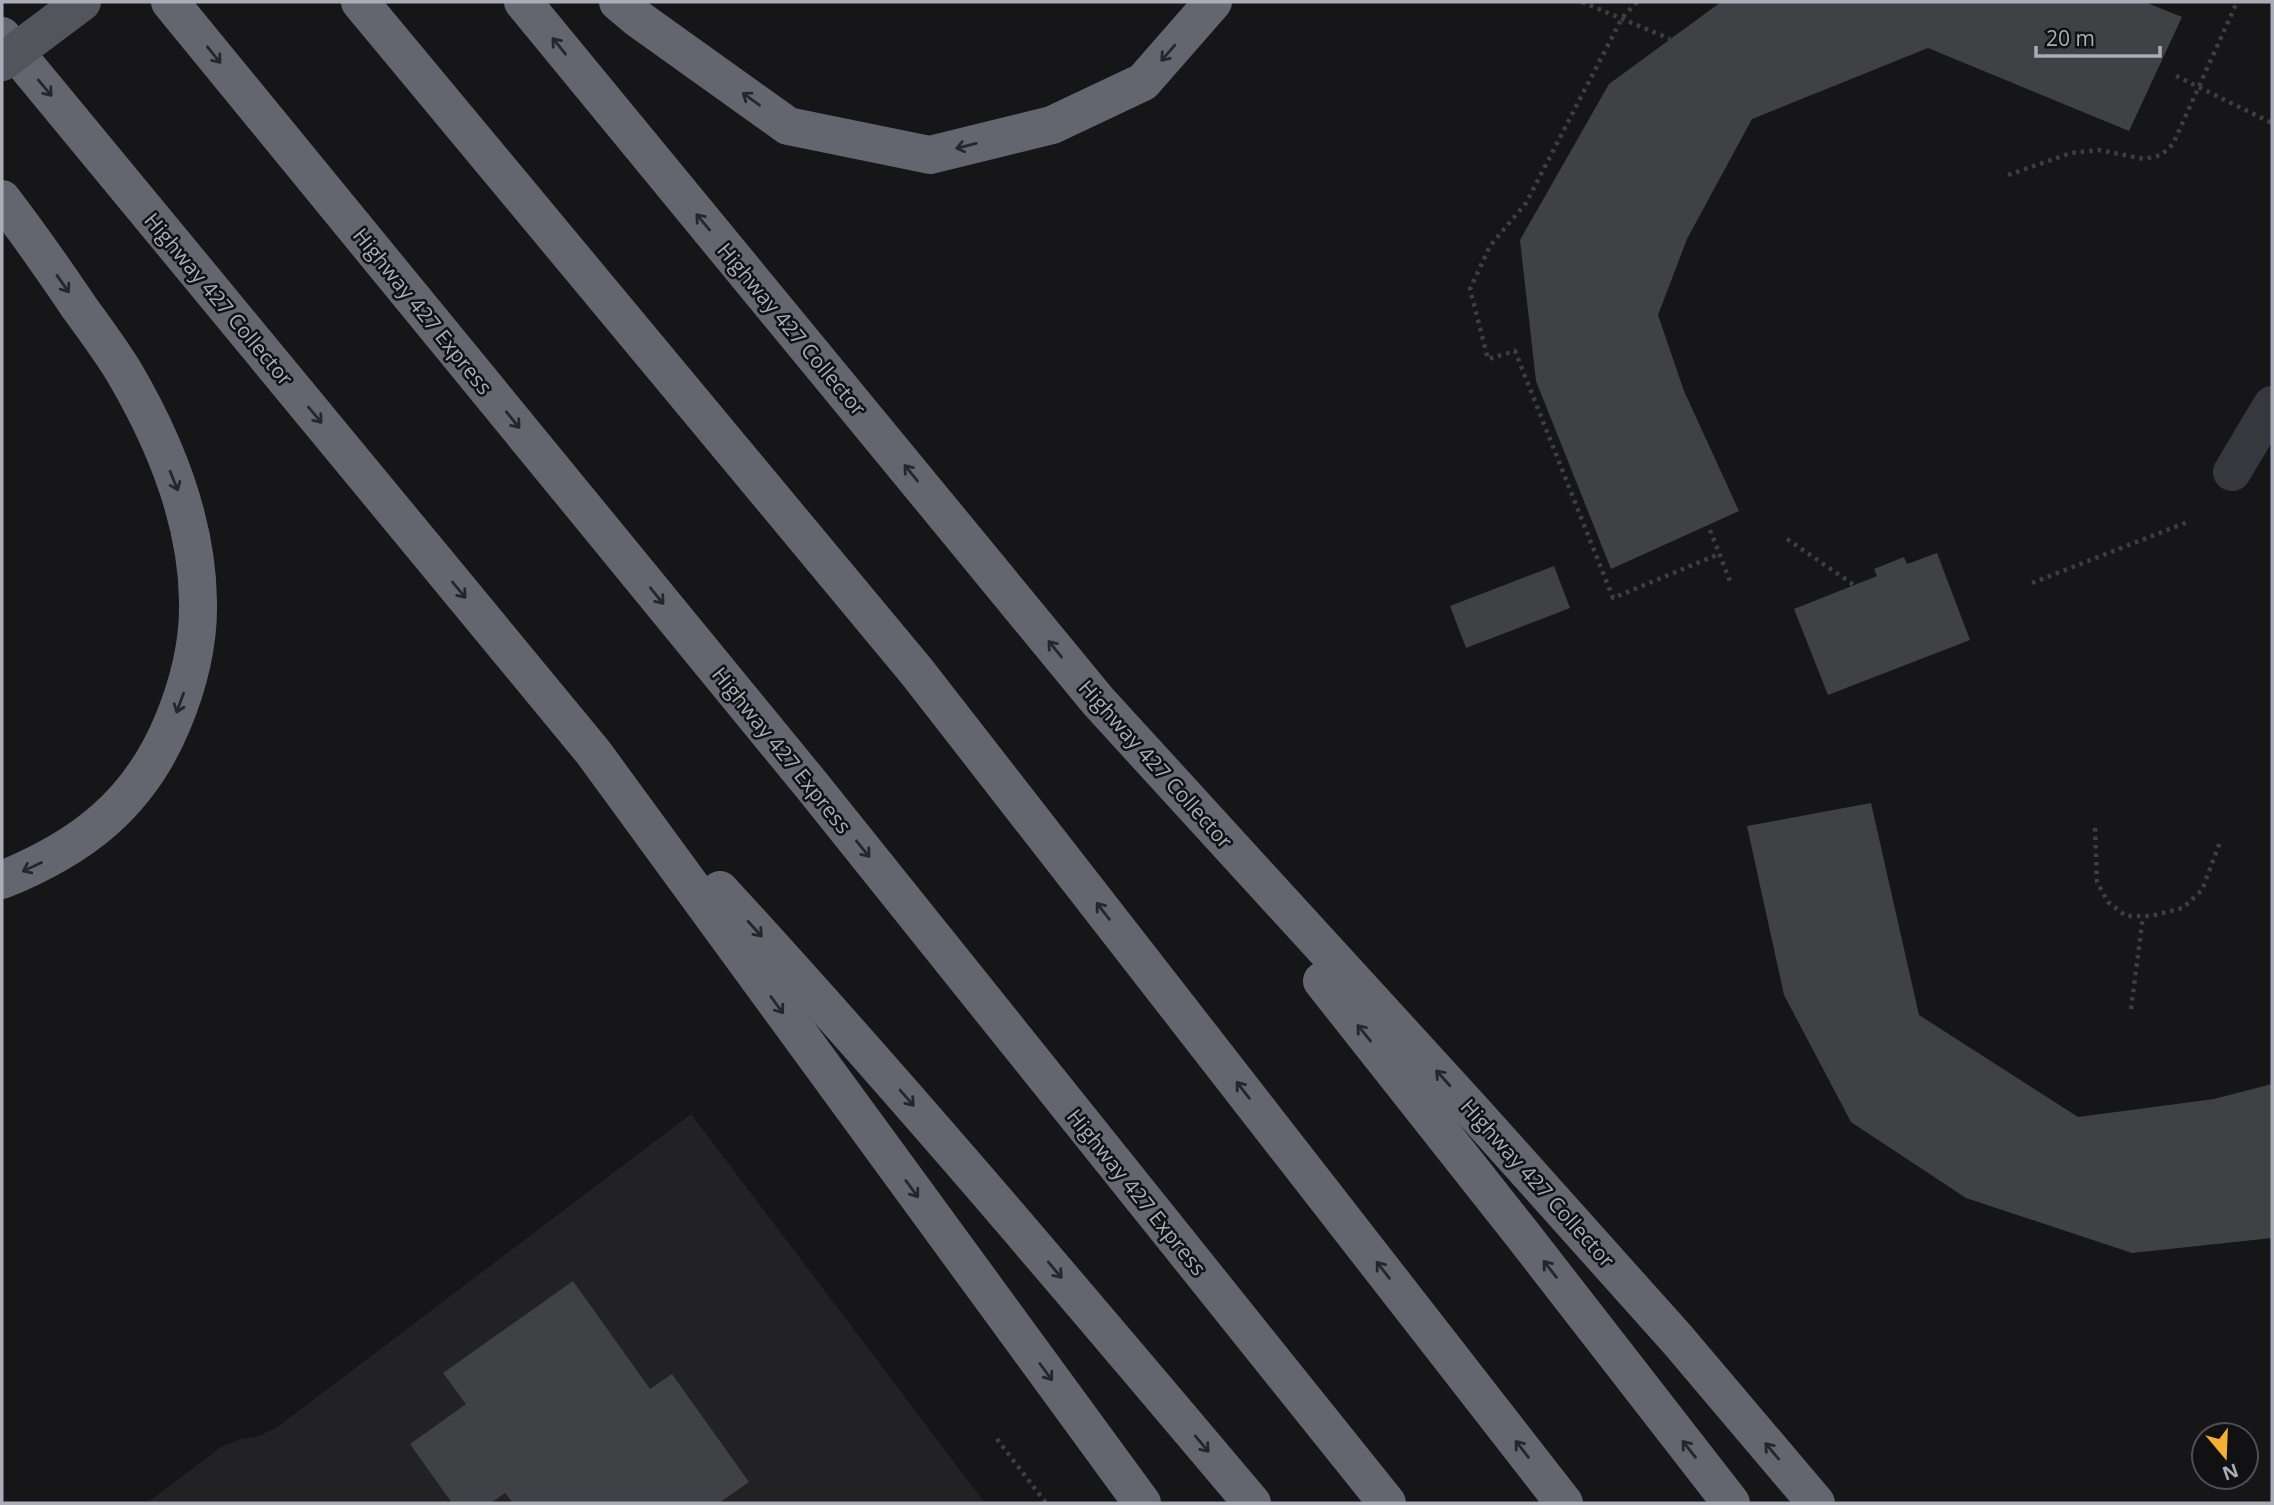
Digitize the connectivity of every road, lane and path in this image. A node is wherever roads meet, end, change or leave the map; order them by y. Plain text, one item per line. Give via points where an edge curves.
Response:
1 (82, 2) edge
2 (170, 2) edge
3 (360, 2) edge
4 (523, 2) edge
5 (618, 2) edge
6 (1213, 2) edge
7 (1583, 2) edge
8 (1637, 2) edge
9 (2237, 2) edge
10 (1622, 18) junction
11 (2, 36) edge
12 (1670, 39) dead end
13 (2, 62) edge
14 (2176, 76) dead end
15 (2198, 87) junction
16 (2272, 123) edge
17 (2008, 175) dead end
18 (2, 199) edge
19 (2272, 405) edge
20 (2232, 472) dead end
21 (2190, 521) dead end
22 (1710, 530) dead end
23 (1787, 539) dead end
24 (1719, 554) junction
25 (2032, 583) dead end
26 (1731, 584) dead end
27 (1854, 585) dead end
28 (1098, 701) junction
29 (593, 752) junction
30 (2095, 828) dead end
31 (2220, 842) dead end
32 (2, 880) edge
33 (2143, 916) junction
34 (2131, 1009) dead end
35 (997, 1439) dead end
36 (1046, 1503) edge
37 (1142, 1503) edge
38 (1252, 1503) edge
39 (1387, 1503) edge
40 (1564, 1503) edge
41 (1731, 1503) edge
42 (1816, 1503) edge

1 - 13 main road, bridge
2 -> 39 highway, Highway 427 Express via 813,786
40 -> 3 highway via 917,673
28 -> 4 highway, Highway 427 Collector
6 -> 5 highway via 1143,82 1052,125 930,155 788,126
7 - 10 path
8 - 10 path
9 - 15 path
10 - 12 path
10 - 24 path via 1526,203 1490,246 1470,289 1488,359 1515,351 1613,598
11 -> 29 highway, Highway 427 Collector
14 - 15 path
15 - 16 path
15 - 17 path via 2173,144 2161,155 2144,159 2099,150 2071,153
18 -> 32 highway via 123,371 154,431 181,497 198,602 182,699 164,744 136,785 115,812 79,841
19 - 20 street
21 - 25 path
22 - 24 path
23 - 27 path
24 - 26 path
41 -> 28 highway
42 -> 28 highway, Highway 427 Collector via 1472,1110
29 -> 37 highway, Highway 427 Collector
29 -> 38 highway via 890,1078
30 - 33 path via 2097,883 2108,902 2126,916
31 - 33 path via 2202,890 2193,899 2183,908
33 - 34 path
35 - 36 path

